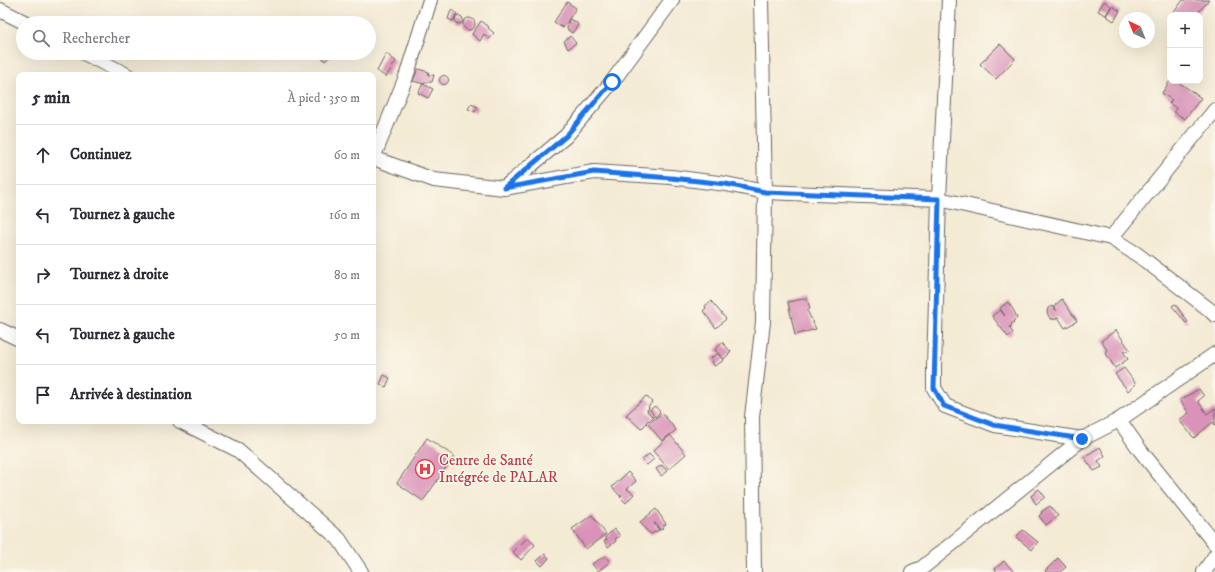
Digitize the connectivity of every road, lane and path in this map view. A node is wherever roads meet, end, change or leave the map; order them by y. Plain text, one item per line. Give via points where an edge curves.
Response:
1 (430, 0) edge
2 (672, 0) edge
3 (761, 0) edge
4 (949, 0) edge
5 (0, 10) edge
6 (16, 18) edge
7 (98, 60) edge
8 (121, 72) edge
9 (1215, 110) edge
10 (376, 151) edge
11 (376, 159) edge
12 (504, 188) junction
13 (765, 192) junction
14 (939, 199) junction
15 (1111, 238) junction
16 (1215, 315) edge
17 (0, 330) edge
18 (16, 338) edge
19 (1215, 354) edge
20 (1119, 420) junction
21 (186, 424) edge
22 (1082, 439) junction
23 (1215, 544) edge
24 (1215, 556) edge
25 (920, 571) edge
26 (361, 572) edge
27 (754, 572) edge
28 (1204, 572) edge

1 - 10 street via 406,77
2 - 12 street via 612,82 566,136
3 - 13 street
4 - 14 street
5 - 6 street
7 - 8 street
9 - 15 street
11 - 12 street via 434,180
12 - 13 street via 594,172 679,178
13 - 14 street
13 - 27 street via 762,322 752,417
14 - 15 street
14 - 22 street via 934,388 944,406 994,425
15 - 16 street via 1138,255
17 - 18 street
19 - 20 street
20 - 22 street
20 - 23 street
21 - 26 street via 238,450 339,539
22 - 25 street
24 - 28 street

